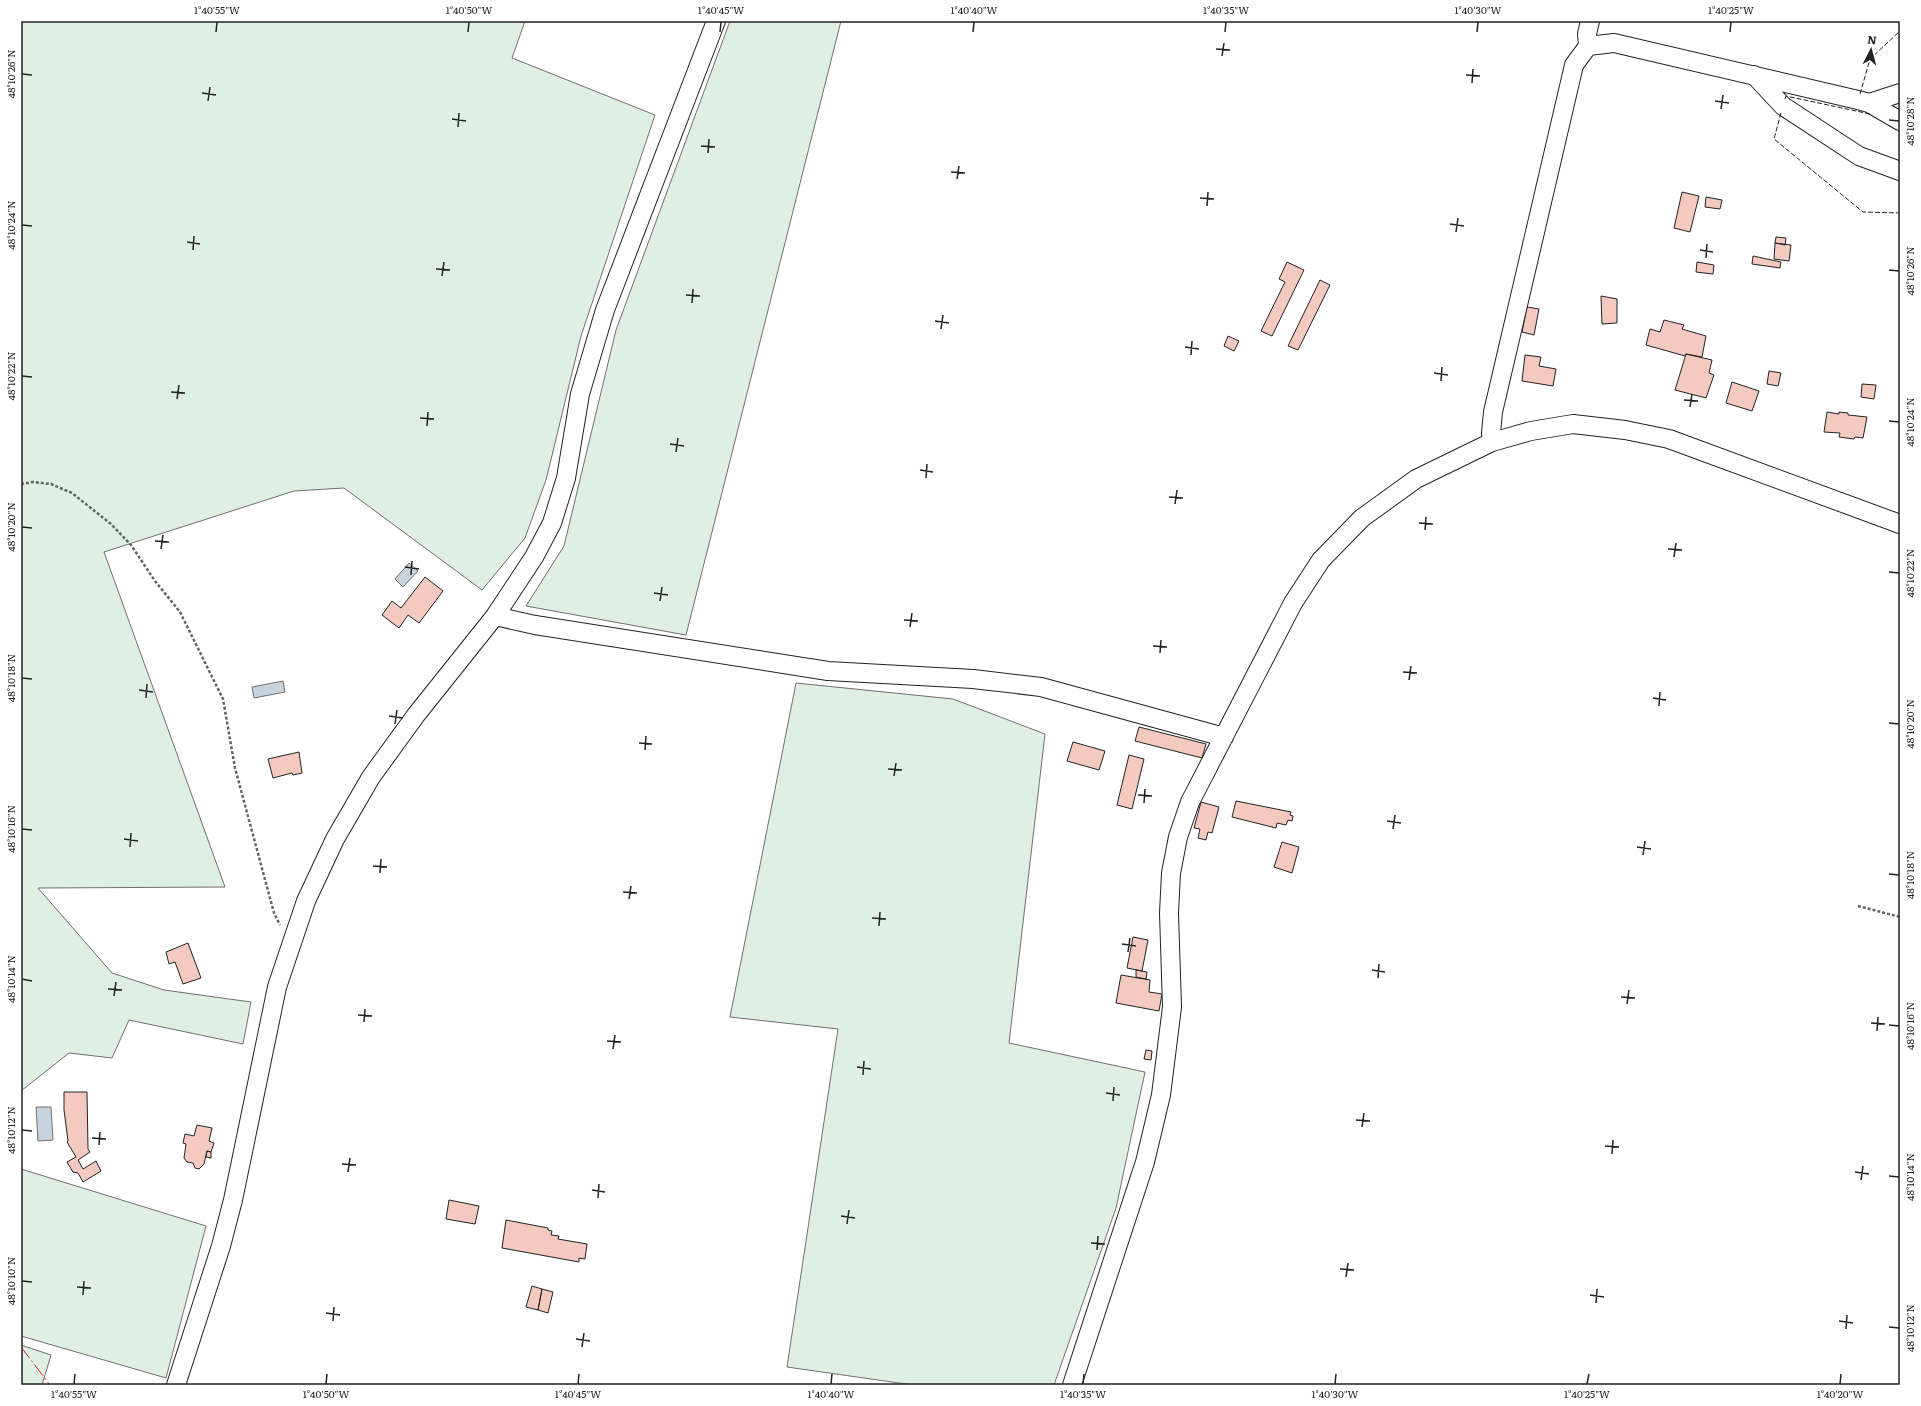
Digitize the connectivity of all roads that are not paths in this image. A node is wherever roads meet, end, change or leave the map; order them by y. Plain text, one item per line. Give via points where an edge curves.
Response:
1 (716, 21) edge
2 (1590, 21) edge
3 (1588, 46) junction
4 (1754, 75) junction
5 (1899, 94) edge
6 (1869, 103) junction
7 (1898, 120) edge
8 (1900, 171) edge
9 (1492, 442) junction
10 (1900, 524) edge
11 (495, 616) junction
12 (1224, 737) junction
13 (176, 1385) edge
14 (1072, 1385) edge

1 - 11 street via 605,310 580,394 566,478 552,523 534,557
2 - 3 street
3 - 4 street via 1614,43
3 - 9 street via 1574,65 1493,412
4 - 6 street
4 - 8 street via 1783,106 1859,156
5 - 6 street
5 - 7 street
6 - 7 street
9 - 10 street via 1531,431 1573,424 1625,430 1669,439
9 - 12 street via 1416,479 1362,518 1321,560 1293,603
11 - 12 street via 542,627 828,671 973,680 1041,688
11 - 13 street via 416,715 371,777 335,839 306,901 277,987 233,1200 221,1246
12 - 14 street via 1190,802 1178,837 1171,873 1169,913 1172,1007 1161,1095 1145,1162

